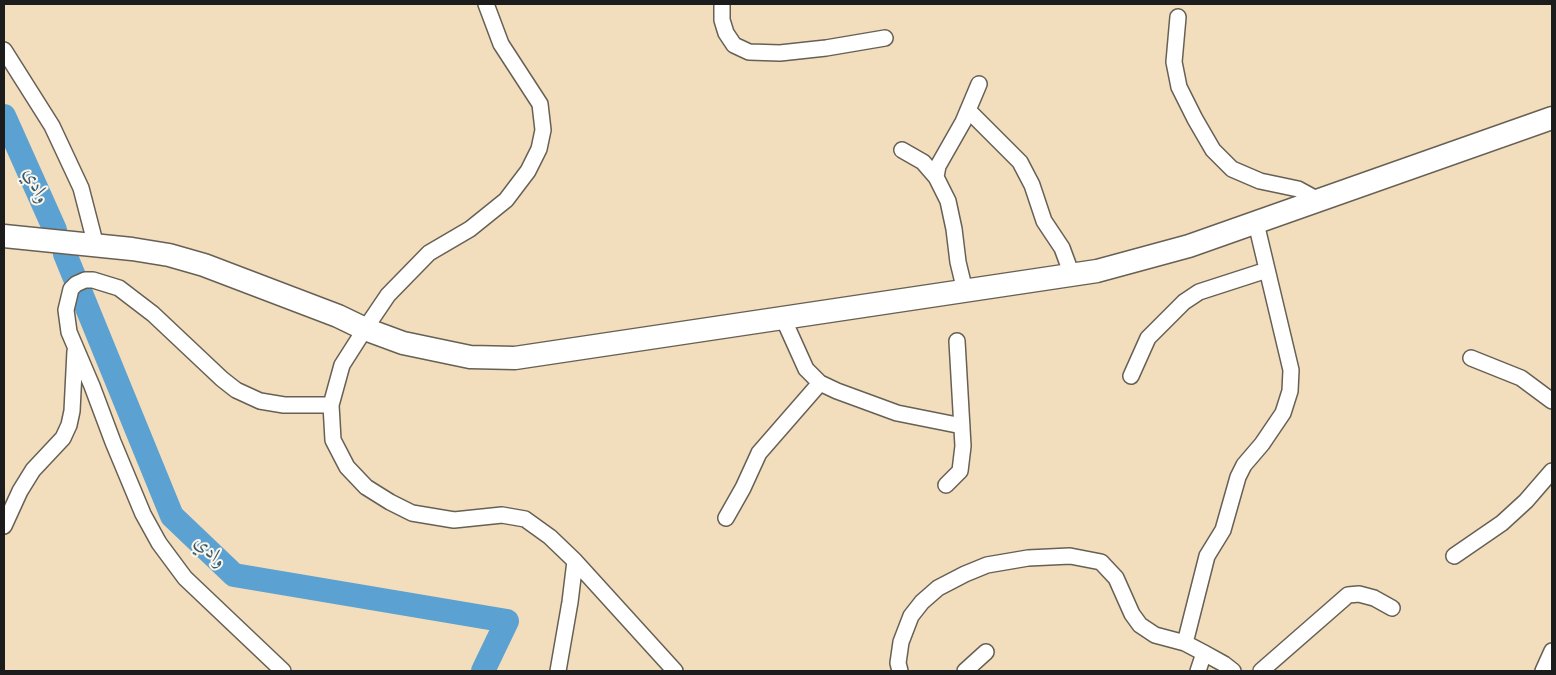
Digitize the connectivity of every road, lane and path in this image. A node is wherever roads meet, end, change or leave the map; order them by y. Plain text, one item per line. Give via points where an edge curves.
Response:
1 (486, 4) edge
2 (722, 4) edge
3 (1178, 17) dead end
4 (884, 38) dead end
5 (4, 50) edge
6 (979, 84) dead end
7 (968, 110) junction
8 (1552, 118) edge
9 (902, 150) dead end
10 (936, 177) junction
11 (1320, 201) junction
12 (1256, 223) junction
13 (4, 236) edge
14 (96, 246) junction
15 (1267, 270) junction
16 (1072, 275) junction
17 (965, 291) junction
18 (783, 318) junction
19 (365, 328) junction
20 (957, 341) dead end
21 (75, 346) junction
22 (1470, 358) dead end
23 (1131, 376) dead end
24 (820, 383) junction
25 (1552, 399) edge
26 (331, 405) junction
27 (962, 426) junction
28 (1552, 471) edge
29 (946, 485) dead end
30 (726, 518) dead end
31 (4, 526) edge
32 (1454, 556) dead end
33 (575, 561) junction
34 (1392, 608) dead end
35 (1184, 643) junction
36 (1552, 651) edge
37 (986, 652) dead end
38 (1204, 653) junction
39 (283, 671) edge
40 (558, 671) edge
41 (675, 671) edge
42 (900, 671) edge
43 (965, 671) edge
44 (1198, 671) edge
45 (1234, 671) edge
46 (1261, 671) edge
47 (1543, 671) edge

1 - 19 street via 501,44 540,104 543,130 539,149 528,171 506,200 470,229 430,253 388,296
2 - 4 street via 726,33 734,45 749,52 780,53
3 - 11 street via 1174,62 1179,87 1213,150 1232,168 1260,181 1298,189
5 - 14 street via 52,126 81,188
6 - 7 street
7 - 10 street via 938,166
7 - 16 street via 1020,162 1044,221 1062,248
8 - 11 main road
9 - 10 street via 923,162
10 - 17 street via 948,201
11 - 12 main road
12 - 15 street
12 - 16 main road via 1189,246 1097,272
13 - 14 main road
14 - 19 main road via 169,255 204,265
15 - 23 street via 1199,292 1184,302 1148,338
15 - 35 street via 1291,370 1290,391 1283,413 1238,477 1223,530 1207,556
16 - 17 main road
17 - 18 main road
18 - 19 main road via 515,358 470,356 403,342
18 - 24 street via 806,369
19 - 26 street via 342,365
20 - 27 street
21 - 26 street via 67,321 68,298 76,284 93,280 119,288 153,314 236,390 260,401 284,406
21 - 31 street via 69,426 63,438 33,470
21 - 39 street via 139,506 159,543 185,578
22 - 25 street via 1521,378
24 - 27 street via 897,413
24 - 30 street via 759,453
26 - 33 street via 333,440 347,467 366,487 412,513 454,520 502,515 525,519
27 - 29 street via 964,446 960,471
28 - 32 street via 1526,502 1502,523
33 - 40 street
33 - 41 street
34 - 46 street via 1374,598 1348,595
35 - 38 street
35 - 42 street via 1155,635 1140,625 1116,578 1101,562 1070,556 1028,558 986,565 938,588 922,602 911,616 901,642
36 - 47 street
37 - 43 street
38 - 44 street
38 - 45 street

